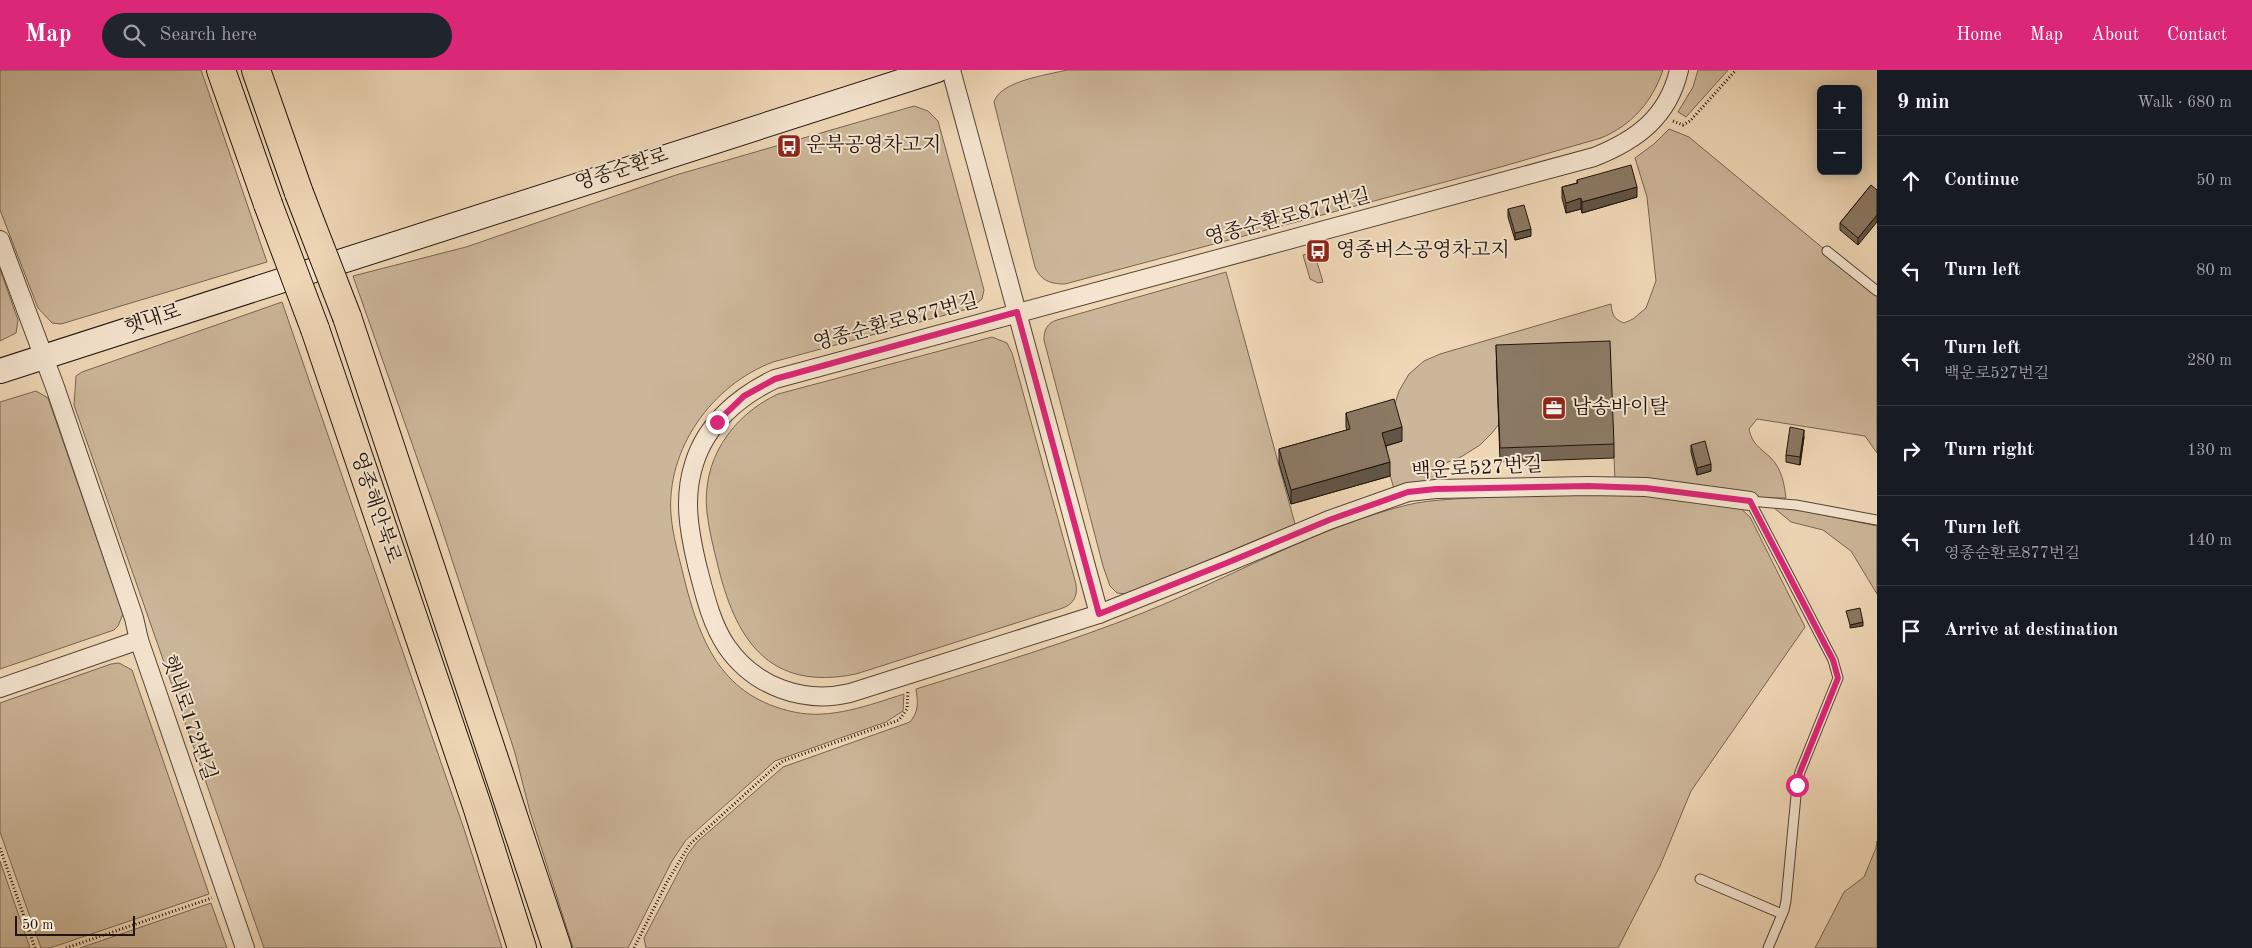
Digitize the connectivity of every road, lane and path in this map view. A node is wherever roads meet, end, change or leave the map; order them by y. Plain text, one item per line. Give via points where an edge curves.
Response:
1 (221, 70) edge
2 (256, 70) edge
3 (937, 70) edge
4 (951, 70) edge
5 (1679, 70) edge
6 (1736, 70) edge
7 (1660, 113) junction
8 (0, 240) edge
9 (1827, 252) dead end
10 (307, 271) joint
11 (1877, 291) edge
12 (1017, 312) junction
13 (44, 355) junction
14 (0, 371) edge
15 (1750, 501) junction
16 (1877, 520) edge
17 (1099, 614) junction
18 (139, 640) junction
19 (0, 688) edge
20 (907, 688) dead end
21 (0, 848) edge
22 (1700, 879) dead end
23 (213, 897) dead end
24 (1782, 914) junction
25 (35, 948) edge
26 (66, 948) edge
27 (245, 948) edge
28 (522, 948) edge
29 (557, 948) edge
30 (634, 948) edge
31 (1768, 948) edge

1 - 28 highway, 영종해안북로, bridge via 315,329
2 - 29 highway, 영종해안북로, bridge via 347,317
3 - 10 main road, 영종순환로
4 - 12 street
5 - 7 street, 영종순환로877번길
6 - 7 path via 1683,125
7 - 12 street, 영종순환로877번길 via 1635,138 1594,157
8 - 13 street
9 - 11 lane
10 - 13 main road, 햇내로
12 - 17 street
12 - 17 street, 영종순환로877번길 via 789,374 744,396 717,422 694,462 687,507 699,572 718,630 740,663 781,690 803,696 850,694
13 - 14 main road, 햇내로
13 - 18 street
15 - 16 lane, 백운로527번길 via 1796,505
15 - 17 street, 백운로527번길 via 1646,488 1588,486 1408,492 1329,520
15 - 24 lane via 1833,660 1838,678 1800,772
18 - 19 street, 햇내로172번길
18 - 27 street, 햇내로172번길
20 - 30 path via 907,710 898,720 783,761 699,834 680,858
21 - 25 path
22 - 24 lane
23 - 26 path
24 - 31 lane

